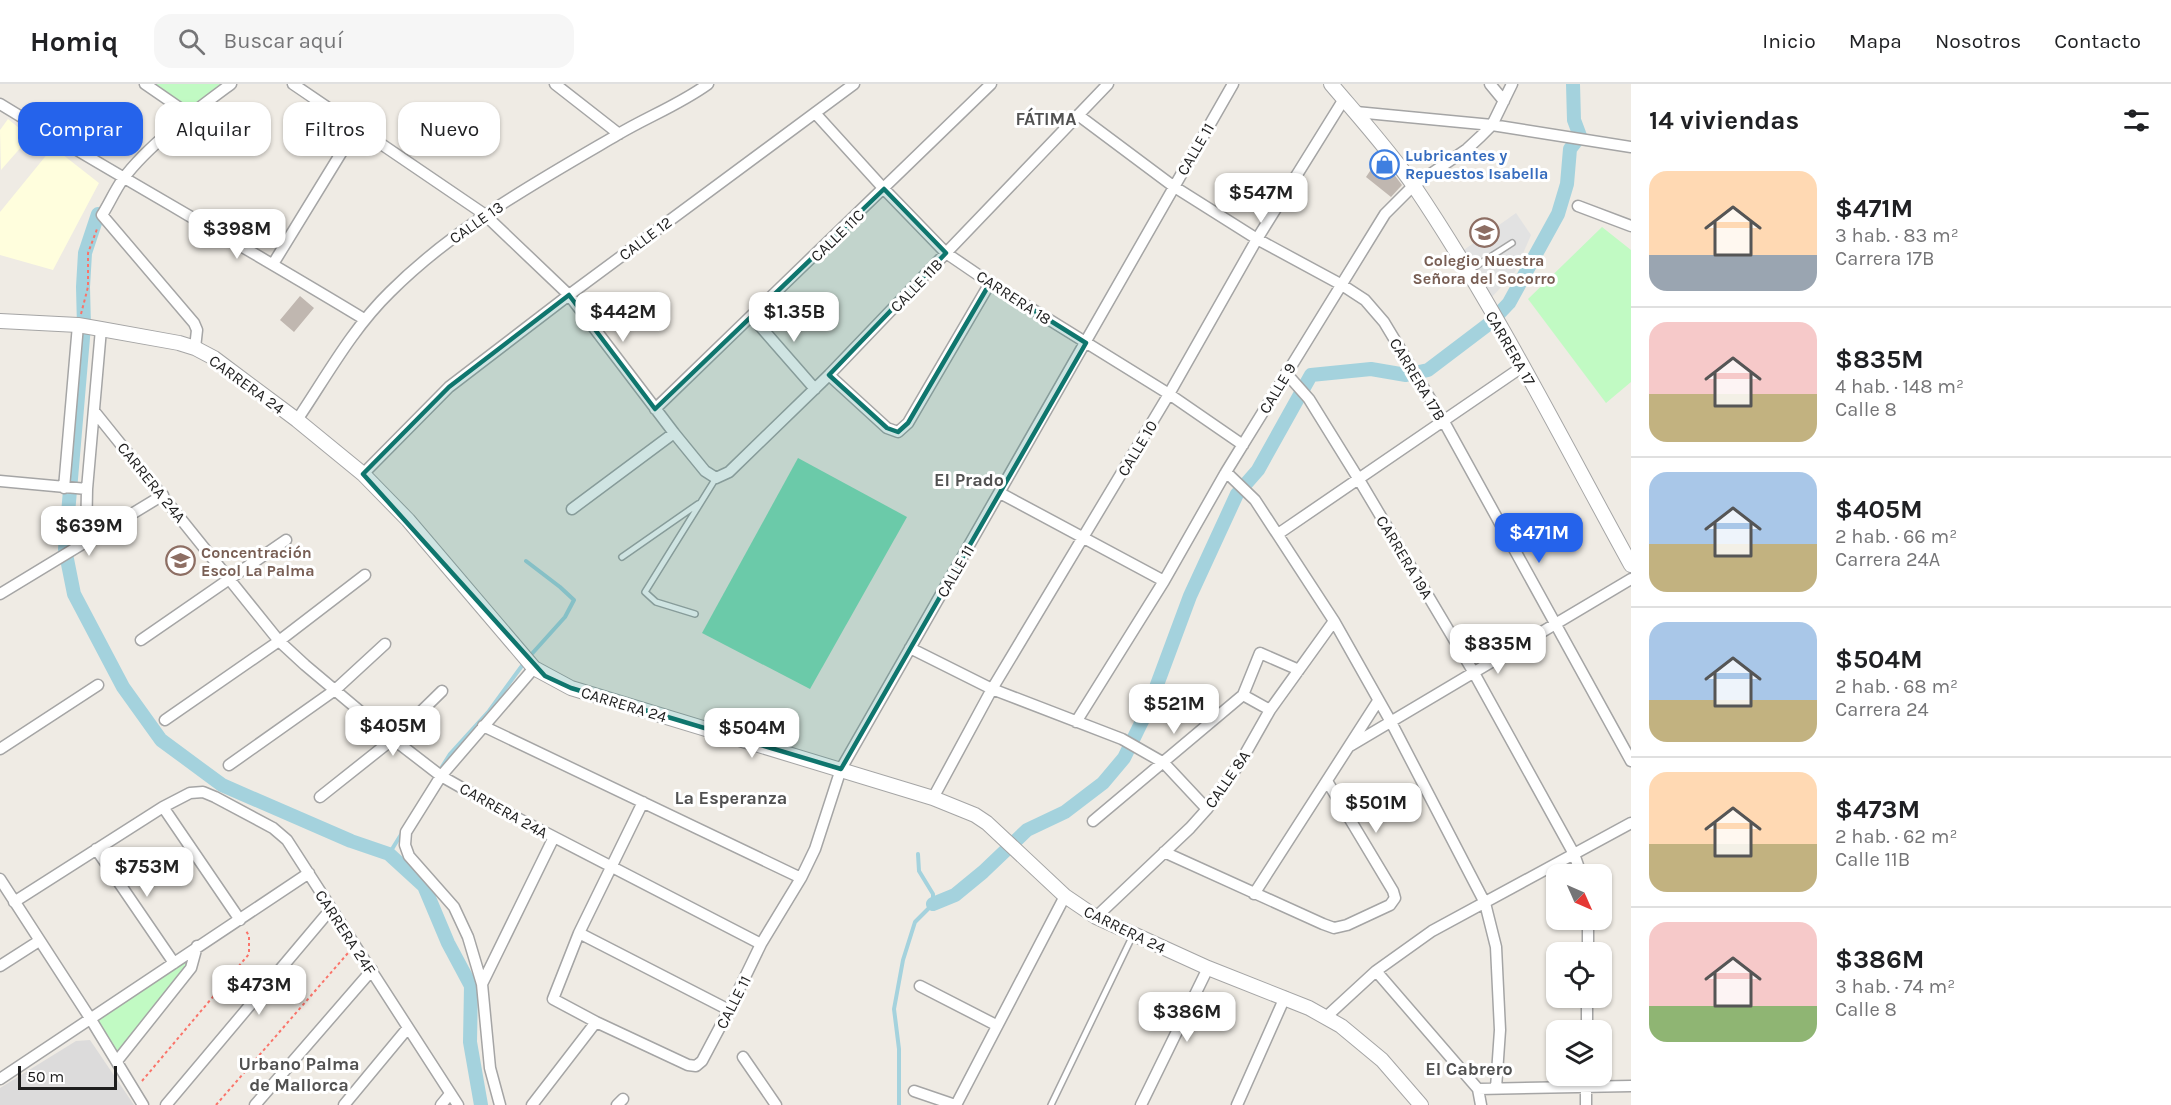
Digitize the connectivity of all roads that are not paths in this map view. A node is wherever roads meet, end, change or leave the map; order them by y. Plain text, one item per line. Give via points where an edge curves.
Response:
1 (146, 84) edge
2 (231, 84) edge
3 (293, 84) edge
4 (555, 84) edge
5 (708, 84) edge
6 (854, 84) edge
7 (991, 84) edge
8 (1108, 84) edge
9 (1233, 84) edge
10 (1331, 84) edge
11 (1490, 84) edge
12 (1512, 84) edge
13 (1344, 99) junction
14 (1504, 101) junction
15 (172, 102) edge
16 (207, 102) edge
17 (319, 102) edge
18 (0, 104) edge
19 (815, 112) junction
20 (1356, 112) junction
21 (1078, 115) junction
22 (1492, 125) junction
23 (619, 134) junction
24 (1631, 147) edge
25 (155, 148) edge
26 (386, 148) edge
27 (340, 156) edge
28 (123, 179) junction
29 (1173, 186) junction
30 (1413, 186) junction
31 (884, 189) junction
32 (1578, 206) dead end
33 (484, 214) junction
34 (1631, 225) edge
35 (1257, 239) junction
36 (1512, 243) dead end
37 (946, 253) junction
38 (273, 264) junction
39 (1468, 272) junction
40 (990, 283) junction
41 (1342, 285) junction
42 (568, 295) junction
43 (752, 316) junction
44 (364, 319) junction
45 (0, 321) edge
46 (78, 325) junction
47 (101, 329) junction
48 (1086, 343) junction
49 (195, 348) junction
50 (1522, 367) junction
51 (1286, 373) junction
52 (829, 375) junction
53 (815, 388) junction
54 (1169, 394) junction
55 (655, 409) junction
56 (94, 411) junction
57 (297, 420) junction
58 (1443, 420) junction
59 (674, 433) junction
60 (1244, 445) junction
61 (1226, 472) junction
62 (363, 474) junction
63 (716, 478) junction
64 (1358, 478) junction
65 (0, 481) edge
66 (64, 488) junction
67 (87, 489) junction
68 (1000, 494) junction
69 (163, 495) junction
70 (701, 501) junction
71 (572, 508) dead end
72 (1278, 534) junction
73 (1083, 539) junction
74 (286, 540) dead end
75 (86, 542) junction
76 (622, 557) dead end
77 (1631, 565) edge
78 (365, 575) dead end
79 (231, 579) junction
80 (1631, 579) edge
81 (1164, 581) junction
82 (0, 594) edge
83 (695, 614) dead end
84 (1334, 621) junction
85 (1556, 624) junction
86 (141, 640) dead end
87 (279, 641) junction
88 (385, 644) dead end
89 (910, 648) junction
90 (532, 665) junction
91 (1299, 669) junction
92 (1474, 673) junction
93 (98, 685) dead end
94 (992, 689) junction
95 (335, 690) junction
96 (442, 691) dead end
97 (1243, 695) junction
98 (1378, 701) junction
99 (1270, 710) junction
100 (165, 720) dead end
101 (1076, 722) junction
102 (1391, 722) junction
103 (483, 726) junction
104 (393, 739) junction
105 (1350, 746) junction
106 (0, 749) edge
107 (1631, 761) edge
108 (1164, 763) junction
109 (229, 765) dead end
110 (841, 769) junction
111 (441, 776) junction
112 (1327, 781) junction
113 (320, 797) dead end
114 (933, 798) junction
115 (643, 802) junction
116 (163, 807) junction
117 (1207, 808) junction
118 (1093, 821) dead end
119 (1631, 823) edge
120 (554, 837) junction
121 (96, 849) junction
122 (1164, 852) junction
123 (1574, 854) junction
124 (1578, 864) edge
125 (612, 866) junction
126 (309, 873) junction
127 (801, 878) junction
128 (0, 879) edge
129 (1254, 894) junction
130 (1065, 896) junction
131 (14, 902) junction
132 (1485, 903) junction
133 (331, 909) junction
134 (1096, 917) junction
135 (240, 920) junction
136 (579, 933) junction
137 (1133, 935) junction
138 (39, 941) junction
139 (761, 944) junction
140 (197, 946) junction
141 (174, 963) junction
142 (0, 966) edge
143 (1208, 968) junction
144 (372, 970) junction
145 (1376, 971) junction
146 (482, 984) junction
147 (920, 986) dead end
148 (1285, 998) junction
149 (729, 1010) junction
150 (1326, 1017) junction
151 (90, 1018) junction
152 (596, 1022) junction
153 (996, 1025) junction
154 (407, 1029) junction
155 (743, 1057) dead end
156 (117, 1061) junction
157 (0, 1079) edge
158 (1546, 1084) edge
159 (1612, 1084) edge
160 (1586, 1086) edge
161 (1631, 1086) edge
162 (1496, 1088) junction
163 (1478, 1089) junction
164 (914, 1091) dead end
165 (450, 1094) junction
166 (143, 1105) edge
167 (166, 1105) edge
168 (255, 1105) edge
169 (344, 1105) edge
170 (441, 1105) edge
171 (458, 1105) edge
172 (500, 1105) edge
173 (532, 1105) edge
174 (776, 1105) edge
175 (955, 1105) edge
176 (1051, 1105) edge
177 (1141, 1105) edge
178 (1237, 1105) edge
179 (1421, 1105) edge
180 (1481, 1105) edge
181 (1586, 1105) edge

1 - 15 street
2 - 16 street
3 - 17 street
4 - 23 street
5 - 23 street, CALLE 13
6 - 19 street, CALLE 12
7 - 31 street, CALLE 11C
8 - 21 street, CALLE 11B
9 - 29 street, CALLE 11
10 - 13 street, CARRERA 17
11 - 14 street
12 - 14 street, CALLE 9
13 - 20 street, CARRERA 17
13 - 35 street, CALLE 10
14 - 22 street, CALLE 9
18 - 28 street
19 - 31 street, CARRERA 18
19 - 42 street, CALLE 12
20 - 22 street
20 - 30 street, CARRERA 17
21 - 29 street, CARRERA 17B
21 - 37 street, CALLE 11B
22 - 24 street
22 - 30 street, CALLE 9 via 1467,149
23 - 33 street, CALLE 13
25 - 28 street
26 - 33 street
27 - 38 street
28 - 38 street
28 - 49 street via 102,215 194,323
29 - 35 street, CARRERA 17B
29 - 48 street, CALLE 11
30 - 39 street, CARRERA 17
30 - 41 street, CALLE 9 via 1385,214
31 - 37 street, CARRERA 18
31 - 43 street, CALLE 11C
32 - 34 street
33 - 42 street
33 - 44 street, CALLE 13 via 390,291
35 - 41 street, CARRERA 17B
35 - 54 street, CALLE 10
36 - 39 lane
37 - 40 street, CARRERA 18
37 - 52 street, CALLE 11B
38 - 44 street
39 - 50 street, CARRERA 17
40 - 48 street, CARRERA 18
40 - 52 street via 908,423 898,432 887,428
41 - 51 street, CALLE 9
41 - 58 street, CARRERA 17B via 1365,300 1384,322
42 - 55 street
42 - 62 street, CALLE 12 via 449,387
43 - 53 street
43 - 55 street, CALLE 11C
44 - 57 street, CALLE 13
45 - 46 street, CARRERA 24
46 - 47 street, CARRERA 24
46 - 66 street
47 - 49 street, CARRERA 24
47 - 56 street
48 - 54 street, CARRERA 18
48 - 68 street, CALLE 11
49 - 57 street, CARRERA 24
50 - 58 street
50 - 77 street, CARRERA 17
51 - 60 street, CALLE 9
51 - 64 street, CARRERA 19A via 1309,399
52 - 53 street, CALLE 11B
53 - 63 street, CALLE 11B via 729,472
54 - 60 street, CARRERA 18
54 - 73 street, CALLE 10
55 - 59 street
56 - 67 street
56 - 69 street, CARRERA 24A
57 - 62 street, CARRERA 24
58 - 64 street
58 - 85 street, CARRERA 17B
59 - 63 street via 705,471
59 - 71 street
60 - 61 street, CALLE 9
61 - 72 street via 1256,500
61 - 81 street, CALLE 9
62 - 90 street, CARRERA 24 via 408,520
63 - 70 lane
64 - 72 street
64 - 92 street, CARRERA 19A
65 - 66 street
66 - 67 street
67 - 75 street
68 - 73 street
68 - 89 street, CALLE 11
69 - 75 street
69 - 79 street, CARRERA 24A
70 - 76 lane
70 - 83 lane via 645,592 656,602
72 - 84 street
73 - 81 street
73 - 94 street, CALLE 10
74 - 79 street
75 - 82 street
78 - 87 street
79 - 86 street
79 - 87 street, CARRERA 24A
80 - 85 street
81 - 101 street, CALLE 9
84 - 91 street, CALLE 8A
84 - 98 street
85 - 92 street
85 - 107 street, CARRERA 17B
87 - 95 street, CARRERA 24A
87 - 100 street
88 - 95 street
89 - 94 street
89 - 110 street, CALLE 11
90 - 103 street
90 - 110 street, CARRERA 24 via 571,688
91 - 97 street via 1260,653
91 - 99 street, CALLE 8A
92 - 102 street
92 - 123 street, CARRERA 19A
93 - 106 street
94 - 101 street
94 - 114 street, CALLE 10
95 - 104 street, CARRERA 24A
95 - 109 street
96 - 104 street
97 - 99 street
97 - 108 street
98 - 102 street
98 - 105 street
99 - 117 street, CALLE 8A via 1240,763
101 - 108 street via 1122,739
102 - 105 street
102 - 132 street
103 - 111 street
103 - 115 street
104 - 111 street, CARRERA 24A
104 - 113 street
105 - 112 street
108 - 117 street
108 - 118 street
110 - 114 street, CARRERA 24
110 - 127 street, CALLE 11 via 815,849
111 - 120 street, CARRERA 24A
111 - 146 street via 406,831 405,845 454,907
112 - 129 street
112 - 129 street via 1395,898 1390,905 1334,928
114 - 130 street, CARRERA 24 via 975,815 998,832
115 - 125 street
115 - 127 street
116 - 121 street
116 - 126 street, CARRERA 24F via 190,793 203,792 273,828 287,840
116 - 135 street
117 - 122 street, CALLE 8A
119 - 123 street
120 - 125 street, CARRERA 24A
120 - 146 street
121 - 131 street
121 - 141 street
122 - 129 street
122 - 134 street, CALLE 8A
123 - 124 street, CARRERA 19A
123 - 132 street
125 - 136 street
125 - 139 street, CARRERA 24A
126 - 133 street, CARRERA 24F
126 - 135 street
127 - 139 street, CALLE 11
128 - 131 street
130 - 134 street, CARRERA 24
130 - 153 street
131 - 138 street
132 - 145 street via 1432,931
132 - 162 street via 1497,947 1500,1030
133 - 144 street, CARRERA 24F
133 - 167 street
134 - 137 street, CARRERA 24
135 - 140 street
136 - 149 street
136 - 152 street via 553,999
137 - 143 street, CARRERA 24
137 - 176 lane
138 - 142 street
138 - 151 street
139 - 149 street, CALLE 11
140 - 141 street
140 - 156 street via 191,968
141 - 151 street
143 - 148 street, CARRERA 24
143 - 177 street
144 - 154 street, CARRERA 24F
144 - 168 street
145 - 150 street
145 - 163 street
146 - 172 street via 490,1068
147 - 153 street
148 - 150 street, CARRERA 24
148 - 178 street
149 - 152 street, CALLE 11 via 696,1066
150 - 179 street, CARRERA 24 via 1382,1060
151 - 156 street
151 - 157 street
152 - 173 street
153 - 175 street
154 - 165 street, CARRERA 24F
154 - 169 street
155 - 174 street
156 - 166 street
158 - 162 street
159 - 161 street
160 - 181 street
162 - 163 street
163 - 180 street
164 - 175 street
165 - 170 street
165 - 171 street, CARRERA 24F

